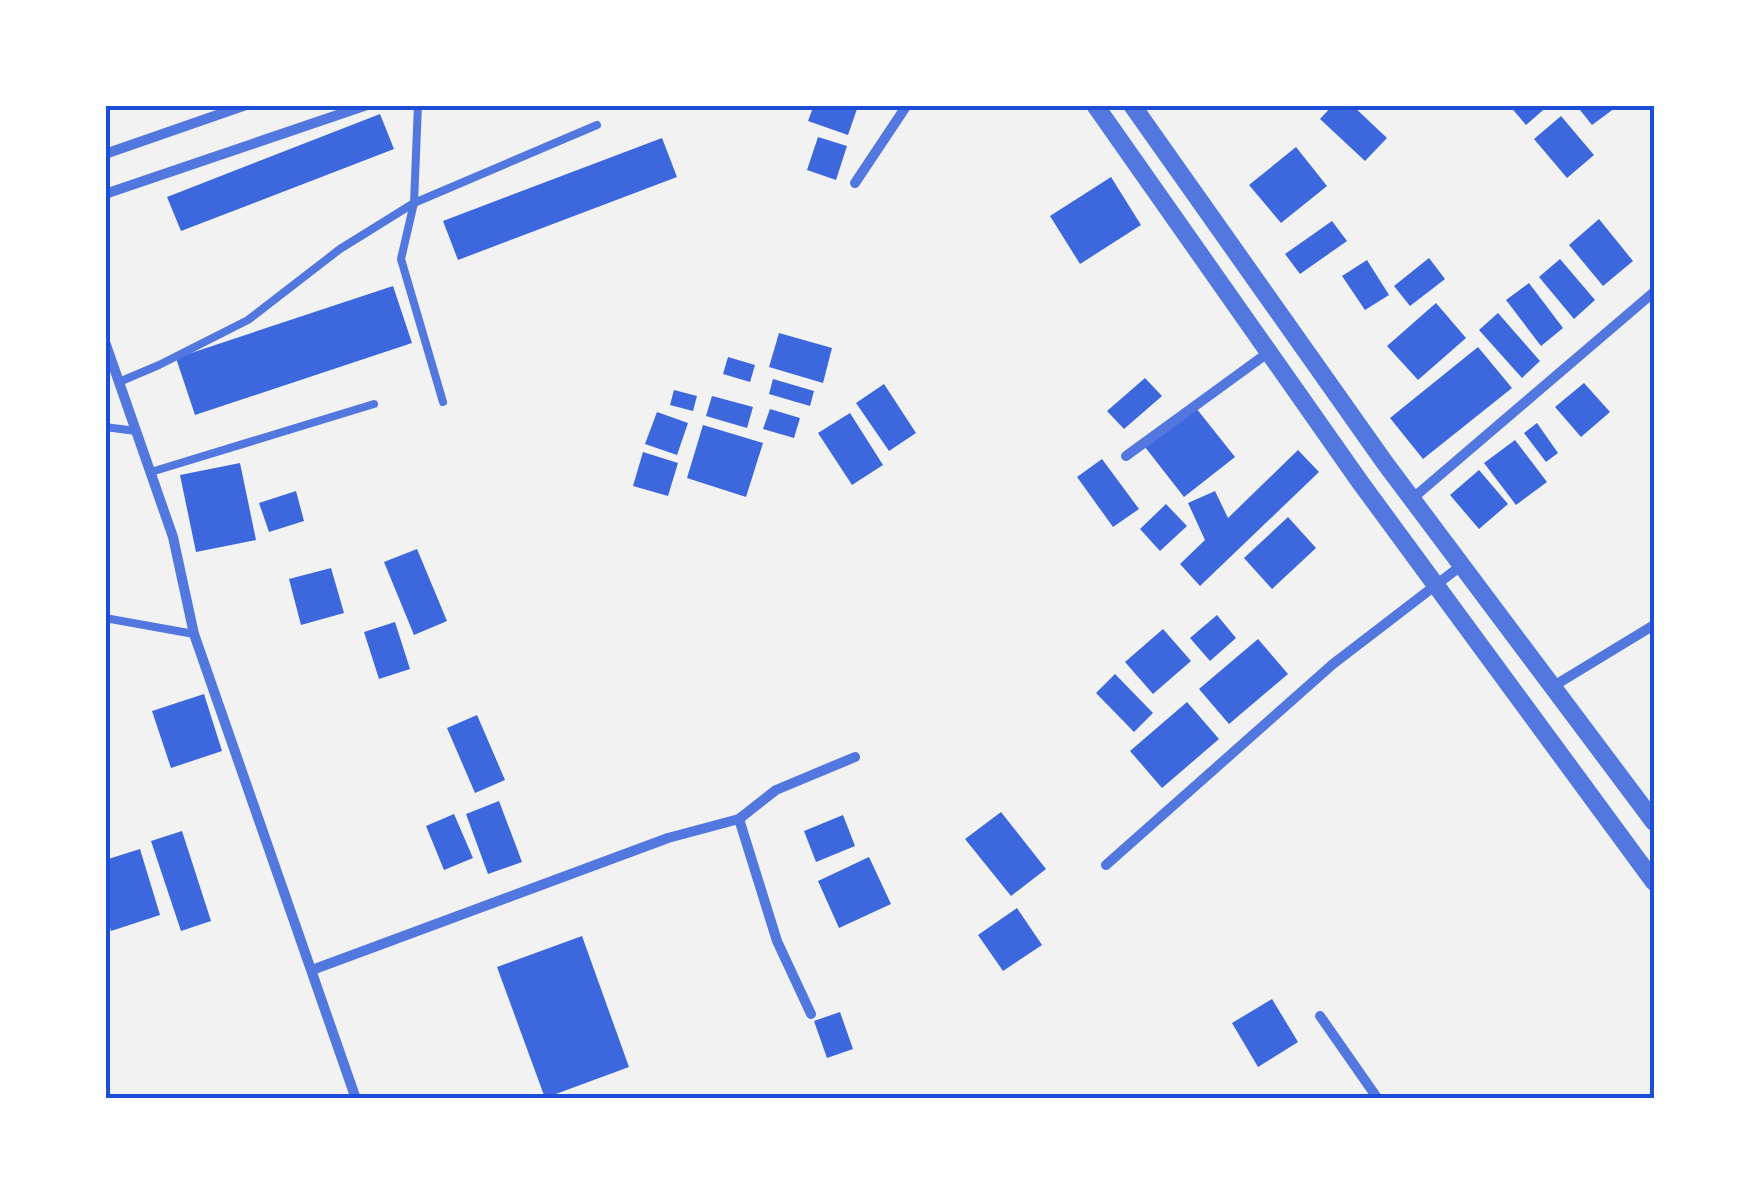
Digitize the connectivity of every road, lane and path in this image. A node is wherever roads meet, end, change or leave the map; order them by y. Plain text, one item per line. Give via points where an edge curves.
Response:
1 (246, 105) edge
2 (367, 105) edge
3 (418, 105) edge
4 (907, 105) edge
5 (1095, 105) edge
6 (1132, 105) edge
7 (597, 125) dead end
8 (105, 154) edge
9 (1184, 179) junction
10 (855, 183) dead end
11 (105, 194) edge
12 (1158, 195) junction
13 (414, 203) junction
14 (1654, 292) edge
15 (105, 342) edge
16 (1269, 352) junction
17 (119, 382) junction
18 (444, 402) dead end
19 (374, 404) dead end
20 (105, 426) edge
21 (136, 431) junction
22 (1126, 456) dead end
23 (151, 472) junction
24 (1413, 498) junction
25 (1462, 565) junction
26 (1437, 586) junction
27 (105, 618) edge
28 (1654, 625) edge
29 (194, 634) junction
30 (1552, 687) junction
31 (854, 757) dead end
32 (739, 819) junction
33 (1654, 822) edge
34 (1106, 865) dead end
35 (1654, 882) edge
36 (312, 970) junction
37 (811, 1014) dead end
38 (1320, 1016) dead end
39 (356, 1099) edge
40 (1378, 1099) edge

1 - 8 street
2 - 11 street
3 - 13 lane
4 - 10 street
5 - 12 street
6 - 9 street
7 - 13 lane
9 - 12 street
9 - 24 street
12 - 16 street
13 - 17 lane via 340,248 248,320
13 - 18 lane via 400,259
14 - 24 street
15 - 17 street
16 - 22 street
16 - 26 street
17 - 21 street
19 - 23 lane
20 - 21 lane
21 - 23 street
23 - 29 street
24 - 25 street
25 - 26 street
25 - 30 street
26 - 34 street via 1333,664
26 - 35 street
27 - 29 lane
28 - 30 street
29 - 36 street
30 - 33 street
31 - 32 street via 776,790
32 - 36 street via 668,838
32 - 37 street via 778,942
36 - 39 street
38 - 40 street

